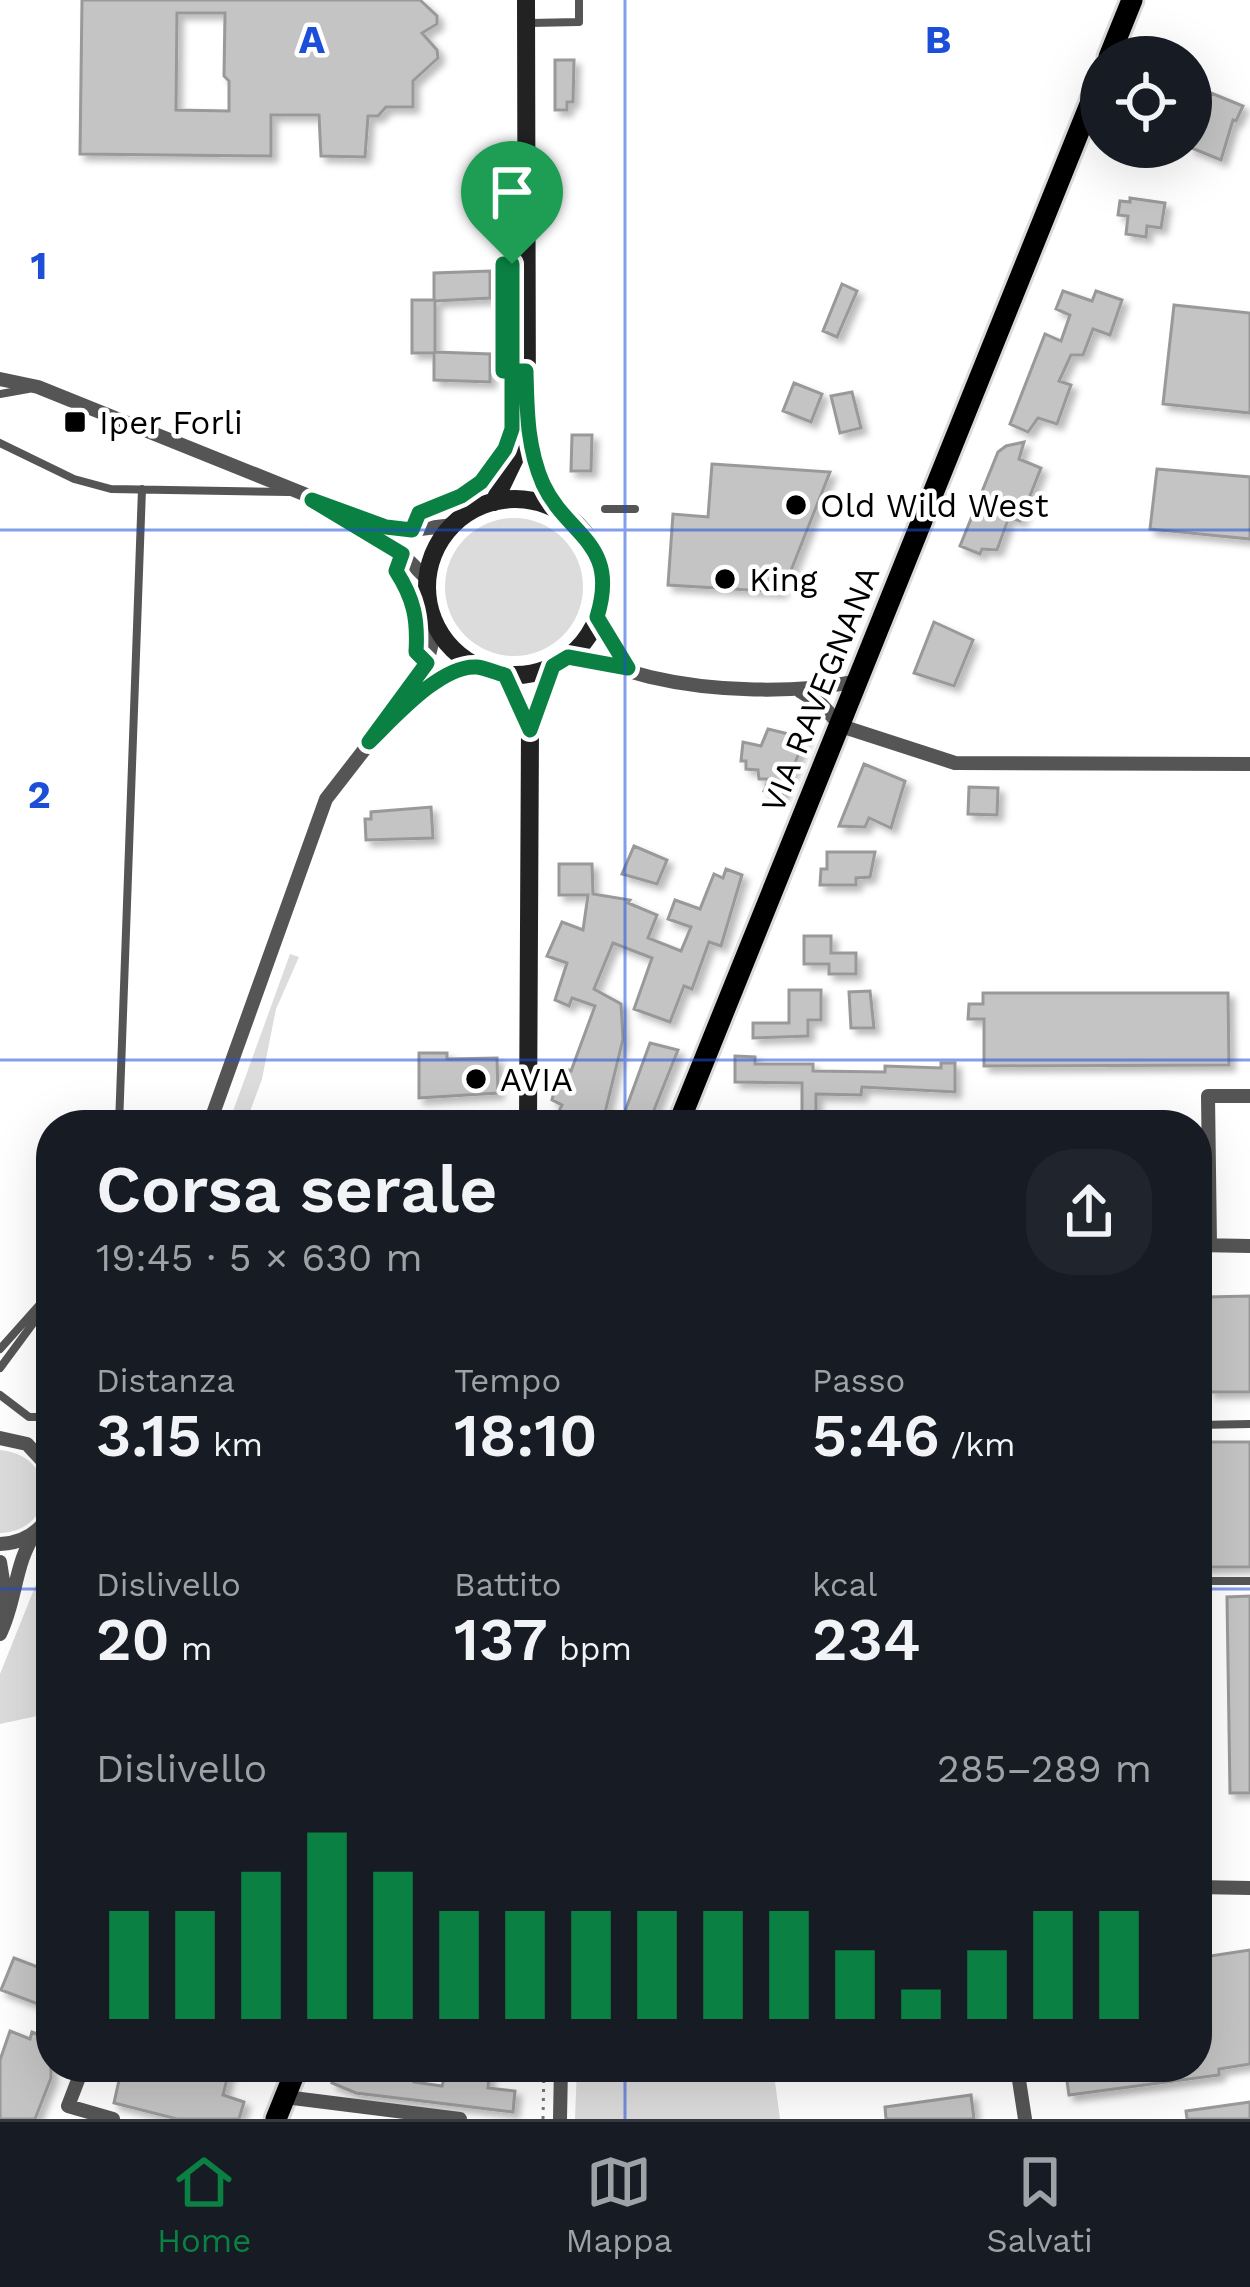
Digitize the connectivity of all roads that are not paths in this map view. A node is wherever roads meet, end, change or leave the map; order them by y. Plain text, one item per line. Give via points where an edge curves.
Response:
1 (526, 0) edge
2 (579, 0) edge
3 (1132, 0) edge
4 (526, 23) junction
5 (1117, 36) edge
6 (1080, 129) edge
7 (0, 379) edge
8 (38, 387) junction
9 (0, 394) edge
10 (527, 433) junction
11 (0, 443) edge
12 (142, 489) junction
13 (293, 492) junction
14 (312, 500) junction
15 (494, 502) junction
16 (605, 509) dead end
17 (634, 509) dead end
18 (565, 515) junction
19 (453, 525) junction
20 (427, 579) junction
21 (597, 617) junction
22 (436, 627) junction
23 (560, 662) junction
24 (476, 667) junction
25 (628, 668) junction
26 (505, 675) junction
27 (859, 681) junction
28 (800, 691) junction
29 (841, 726) junction
30 (530, 730) junction
31 (369, 742) junction
32 (1250, 764) edge
33 (1250, 1096) edge
34 (120, 1110) edge
35 (214, 1110) edge
36 (528, 1110) edge
37 (684, 1110) edge
38 (1208, 1110) edge
39 (1212, 1245) edge
40 (1250, 1246) edge
41 (36, 1311) edge
42 (36, 1316) edge
43 (0, 1349) edge
44 (0, 1368) edge
45 (0, 1395) edge
46 (36, 1417) edge
47 (1250, 1424) edge
48 (1212, 1425) edge
49 (2, 1437) edge
50 (36, 1442) edge
51 (27, 1444) junction
52 (36, 1450) edge
53 (36, 1532) edge
54 (36, 1534) edge
55 (0, 1544) edge
56 (0, 1562) edge
57 (1212, 1581) edge
58 (1250, 1581) edge
59 (0, 1619) edge
60 (0, 1634) edge
61 (1212, 1887) edge
62 (1250, 1888) edge
63 (76, 2082) edge
64 (561, 2082) edge
65 (1019, 2082) edge
66 (280, 2108) edge
67 (65, 2112) edge
68 (113, 2119) edge
69 (460, 2119) edge
70 (560, 2119) edge
71 (1025, 2119) edge

1 - 4 street
2 - 4 lane via 579,22
3 - 5 main road
4 - 10 street
6 - 27 main road, VIA RAVEGNANA
7 - 8 street
8 - 9 lane
8 - 13 street
10 - 15 street
10 - 18 street via 541,478
11 - 12 lane via 74,479
12 - 13 lane
12 - 34 lane
13 - 14 street
14 - 19 street via 386,527
14 - 20 street via 402,554
15 - 18 street via 537,502
15 - 19 street
16 - 17 lane
18 - 21 street via 599,561
19 - 20 street
20 - 22 street
21 - 23 street
21 - 25 street
22 - 24 street
22 - 31 street via 427,663
23 - 25 street
23 - 26 street
23 - 30 street
24 - 26 street
24 - 31 street via 430,685
25 - 28 street via 674,682
26 - 30 street
27 - 28 street
27 - 29 main road, VIA RAVEGNANA
28 - 29 street
29 - 32 street via 955,763
29 - 37 main road, VIA RAVEGNANA
30 - 36 street
31 - 35 street via 313,828
33 - 38 street via 1208,1096
39 - 40 street
41 - 43 lane
42 - 44 lane
45 - 46 lane
47 - 48 lane
49 - 51 street
50 - 51 street
51 - 52 street
53 - 55 street
54 - 60 street via 21,1558
56 - 59 street
57 - 58 lane
61 - 62 street
63 - 67 street
64 - 70 street
65 - 71 street
66 - 69 street
67 - 68 street

